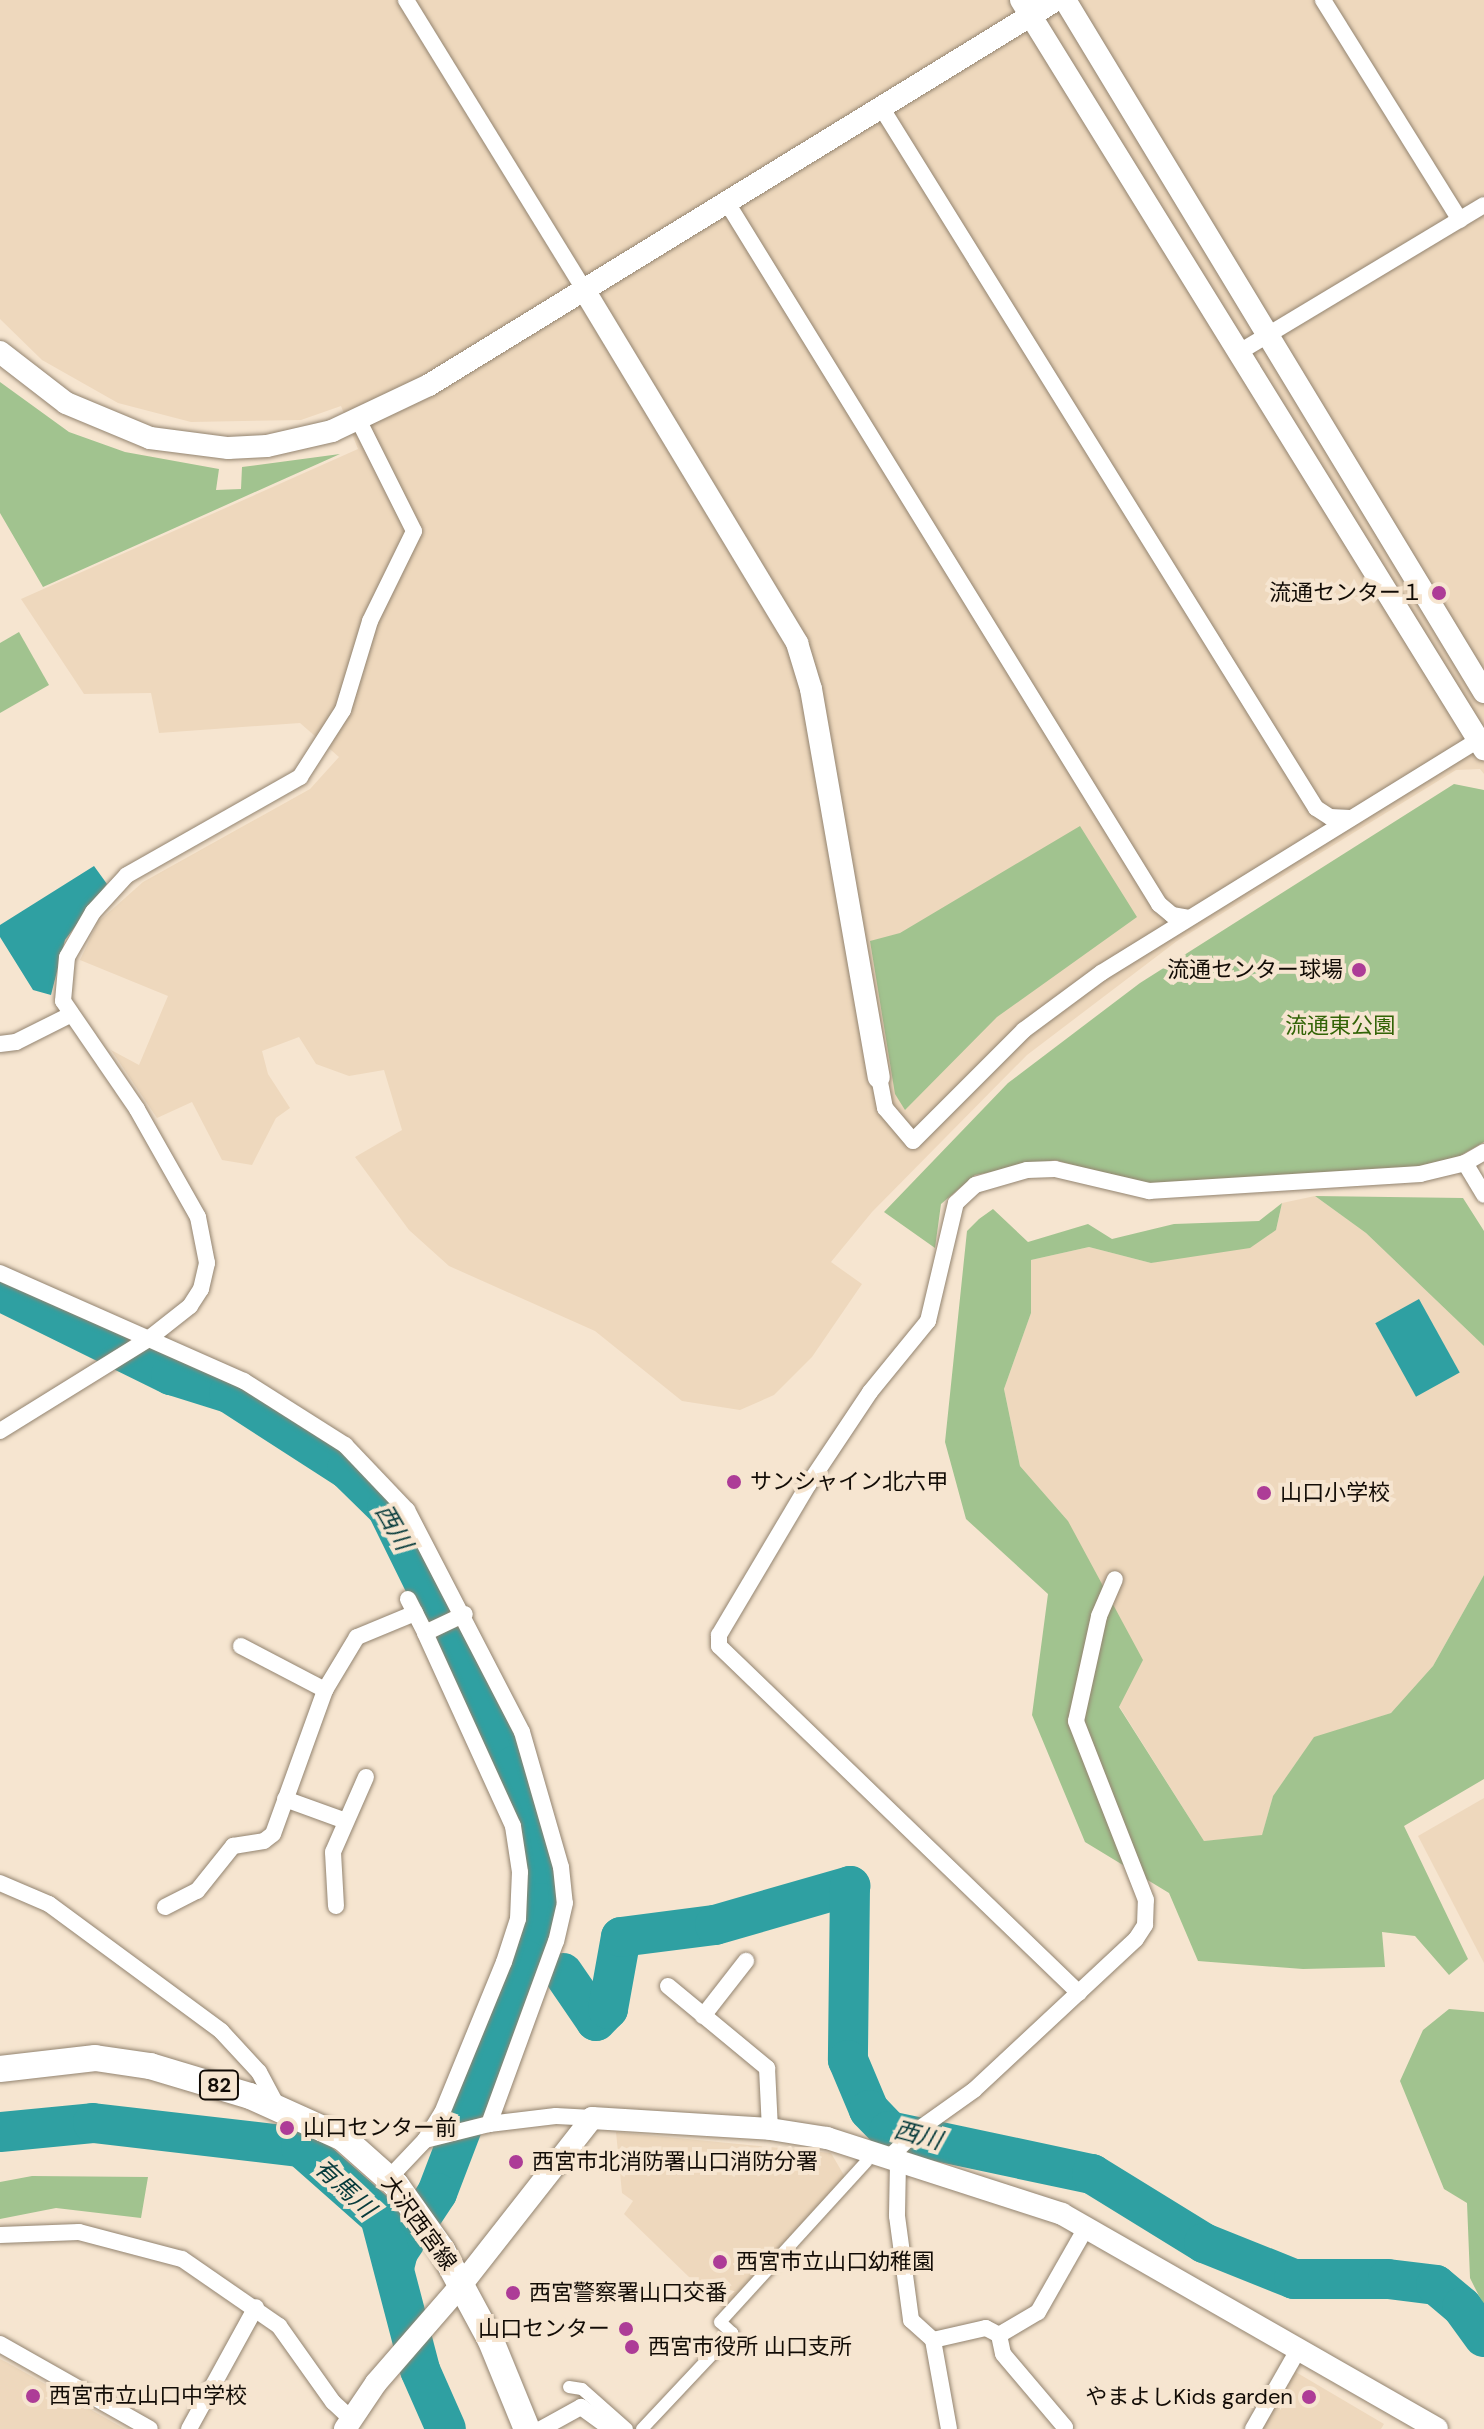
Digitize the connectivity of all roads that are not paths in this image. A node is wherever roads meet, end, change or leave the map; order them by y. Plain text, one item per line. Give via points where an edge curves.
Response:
1 (406, 0) edge
2 (1056, 0) edge
3 (1065, 0) edge
4 (1323, 0) edge
5 (1026, 7) edge
6 (881, 107) junction
7 (726, 201) junction
8 (1484, 205) edge
9 (1460, 220) junction
10 (583, 288) junction
11 (1267, 337) junction
12 (1241, 351) junction
13 (0, 352) edge
14 (359, 421) junction
15 (1484, 692) edge
16 (1482, 742) edge
17 (1350, 818) junction
18 (1189, 918) junction
19 (70, 1015) junction
20 (0, 1044) edge
21 (879, 1077) joint
22 (1484, 1152) edge
23 (1465, 1163) junction
24 (1484, 1195) edge
25 (0, 1273) edge
26 (143, 1343) junction
27 (0, 1431) edge
28 (1115, 1579) dead end
29 (462, 1616) junction
30 (429, 1631) junction
31 (241, 1646) dead end
32 (325, 1690) junction
33 (366, 1777) dead end
34 (285, 1799) junction
35 (343, 1820) junction
36 (0, 1883) edge
37 (336, 1906) dead end
38 (165, 1907) dead end
39 (746, 1961) dead end
40 (668, 1986) dead end
41 (1079, 1993) junction
42 (703, 2016) junction
43 (0, 2069) edge
44 (278, 2107) junction
45 (592, 2118) junction
46 (485, 2126) junction
47 (770, 2129) junction
48 (431, 2139) junction
49 (893, 2159) junction
50 (866, 2162) dead end
51 (389, 2178) junction
52 (1086, 2228) junction
53 (0, 2235) edge
54 (456, 2292) junction
55 (256, 2307) junction
56 (999, 2335) junction
57 (933, 2340) junction
58 (0, 2344) edge
59 (1298, 2350) junction
60 (569, 2387) dead end
61 (348, 2423) edge
62 (1065, 2427) dead end
63 (150, 2429) edge
64 (189, 2429) edge
65 (527, 2429) edge
66 (541, 2429) edge
67 (611, 2429) edge
68 (627, 2429) edge
69 (642, 2429) edge
70 (949, 2429) edge
71 (1253, 2429) edge
72 (1437, 2429) edge

1 - 10 street
2 - 5 street
3 - 11 street
4 - 9 street
5 - 6 street
5 - 12 street
6 - 7 street
6 - 17 street via 1316,808 1330,817
7 - 10 street
7 - 18 street via 1159,904 1172,915
8 - 9 street
9 - 11 street
10 - 14 street via 429,385
10 - 21 street via 797,643 811,689
11 - 12 street
11 - 15 street
12 - 16 street
13 - 14 street via 66,403 150,438 228,448 267,446
14 - 19 street via 414,531 370,621 343,710 300,777 127,875 93,912 67,957 60,996
16 - 17 street
17 - 18 street
18 - 21 street via 1024,1030 913,1141 885,1108
19 - 20 street via 16,1042
19 - 26 street via 137,1109 198,1217 207,1263 201,1289 190,1306
22 - 23 street
23 - 24 street
23 - 41 street via 1420,1174 1149,1191 1055,1169 1018,1171 975,1185 956,1203 928,1321 870,1392 808,1485 719,1635 719,1646
25 - 26 street
26 - 27 street
26 - 29 street via 244,1381 345,1445 407,1510
28 - 41 street via 1099,1616 1076,1721 1146,1900 1145,1925
29 - 30 street
29 - 46 street via 522,1732 561,1867 565,1903 556,1941
30 - 32 street via 412,1606 357,1637
30 - 48 street via 513,1826 520,1872 518,1919 504,1962
31 - 32 street
32 - 34 street
33 - 35 street
34 - 35 street
34 - 38 street via 273,1834 264,1841 233,1846 197,1891
35 - 37 street via 333,1852
36 - 44 street via 49,1904 221,2031 259,2072
39 - 42 street
40 - 42 street
41 - 49 street via 974,2090 915,2132
42 - 47 street via 767,2068
43 - 44 main road, 大沢西宮線 / 82 via 95,2058 197,2076
44 - 51 main road, 大沢西宮線 / 82 via 343,2138
45 - 46 street via 556,2116
45 - 47 street
45 - 54 street
46 - 48 street
47 - 49 street via 827,2138
48 - 51 street
49 - 52 street via 1062,2214
49 - 57 street via 911,2320
50 - 69 street via 720,2322 732,2333
51 - 54 main road, 大沢西宮線 / 82 via 442,2250
52 - 56 street via 1051,2297 1038,2312
52 - 59 street
53 - 55 street via 79,2232 182,2259
54 - 61 street
54 - 65 main road, 大沢西宮線 / 82
55 - 61 street via 279,2326
55 - 64 street
56 - 57 street via 986,2328
56 - 62 street via 1003,2354
57 - 70 street
58 - 63 street
59 - 71 street
59 - 72 street
60 - 68 street via 582,2389
66 - 67 street via 581,2407

